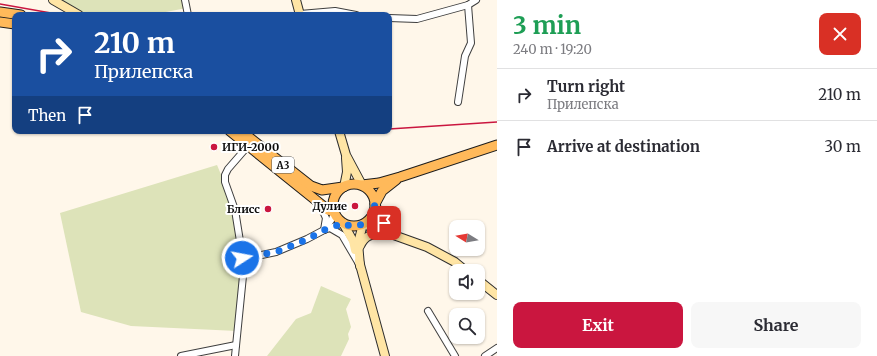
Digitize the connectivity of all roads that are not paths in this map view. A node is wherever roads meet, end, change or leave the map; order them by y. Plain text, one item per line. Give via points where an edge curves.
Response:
1 (54, 0) edge
2 (185, 0) edge
3 (296, 0) edge
4 (476, 0) edge
5 (468, 5) junction
6 (0, 12) edge
7 (74, 12) edge
8 (187, 12) edge
9 (299, 12) edge
10 (326, 12) edge
11 (340, 12) edge
12 (12, 14) edge
13 (392, 18) edge
14 (0, 22) edge
15 (12, 24) edge
16 (458, 102) dead end
17 (234, 134) edge
18 (245, 134) edge
19 (340, 134) edge
20 (497, 145) edge
21 (248, 146) junction
22 (346, 155) junction
23 (357, 176) junction
24 (400, 177) junction
25 (345, 182) junction
26 (374, 183) junction
27 (362, 185) junction
28 (319, 203) junction
29 (375, 204) junction
30 (334, 212) junction
31 (344, 223) junction
32 (363, 224) junction
33 (327, 229) junction
34 (394, 236) junction
35 (359, 251) junction
36 (242, 258) junction
37 (457, 264) edge
38 (360, 266) junction
39 (485, 286) edge
40 (497, 295) edge
41 (428, 311) dead end
42 (236, 345) junction
43 (497, 348) edge
44 (181, 356) edge
45 (235, 356) edge
46 (385, 356) edge
47 (455, 356) edge
48 (485, 356) edge

1 - 7 main road
2 - 8 street
3 - 9 main road
4 - 5 street
5 - 13 street via 416,19
5 - 16 street via 471,43 465,56
6 - 12 main road
10 - 11 street
14 - 15 main road
17 - 21 main road, A3
18 - 25 main road, A3 via 310,186 329,190
19 - 22 main road
20 - 24 main road, A3
21 - 28 main road, A3
21 - 36 street via 225,175 235,210
22 - 23 main road
22 - 25 main road
23 - 26 main road
23 - 27 main road
24 - 26 main road, A3
24 - 29 main road, A3 via 382,191
25 - 27 main road, A3
25 - 30 main road via 333,200
26 - 27 main road, A3
27 - 29 main road via 371,193
28 - 30 main road, A3
28 - 33 street via 324,211
29 - 32 main road, A3 via 372,216
29 - 34 main road via 383,222
30 - 31 main road, A3
30 - 33 street
31 - 32 main road via 350,226
31 - 33 street
31 - 38 main road via 353,241
32 - 34 main road
32 - 35 main road via 358,243
33 - 36 street via 276,252
33 - 38 street via 342,235
34 - 35 main road via 368,236
34 - 37 main road via 427,247
35 - 38 main road
36 - 42 street via 244,266
38 - 46 main road
39 - 40 main road
41 - 47 street
42 - 44 street
42 - 45 street
43 - 48 street

